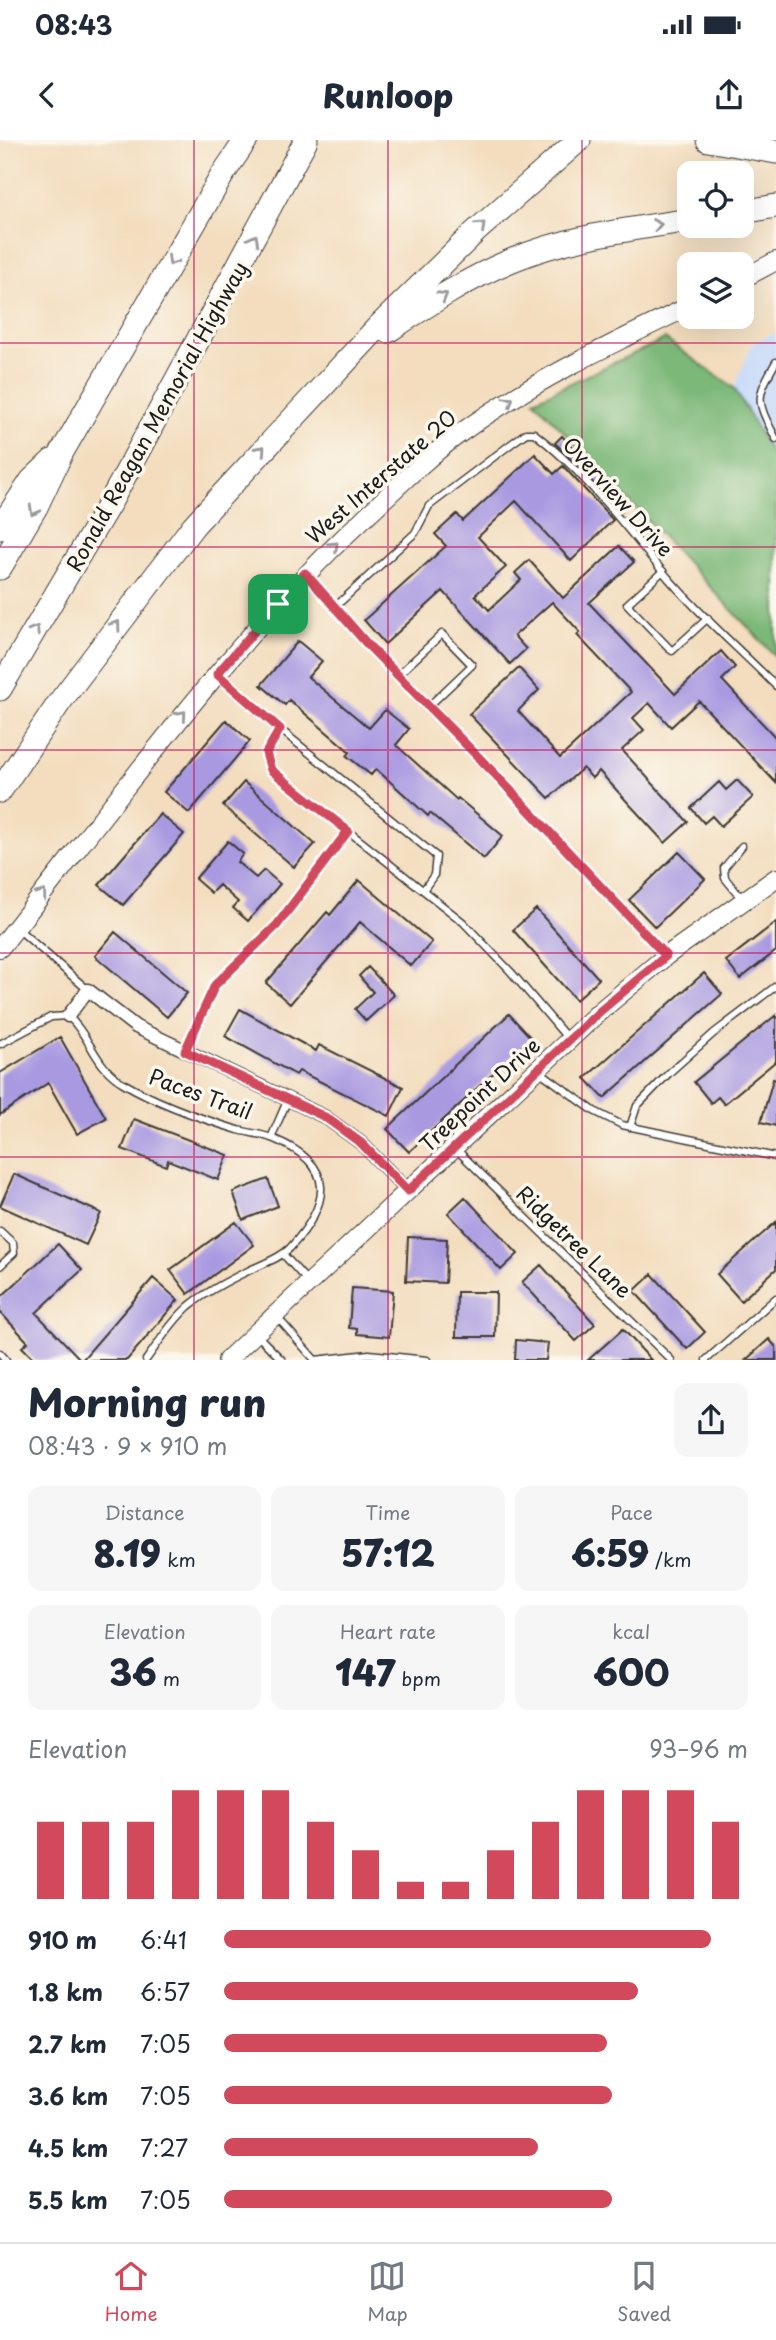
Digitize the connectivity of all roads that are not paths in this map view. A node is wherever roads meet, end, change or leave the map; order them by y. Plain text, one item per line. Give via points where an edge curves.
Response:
1 (246, 140) edge
2 (306, 140) edge
3 (579, 140) edge
4 (708, 140) edge
5 (773, 152) edge
6 (776, 206) edge
7 (754, 210) edge
8 (677, 222) edge
9 (776, 261) edge
10 (754, 273) edge
11 (677, 312) edge
12 (345, 360) junction
13 (776, 362) edge
14 (776, 439) edge
15 (62, 452) junction
16 (0, 528) edge
17 (0, 568) edge
18 (663, 571) junction
19 (305, 573) junction
20 (335, 607) junction
21 (708, 618) junction
22 (217, 674) junction
23 (398, 676) junction
24 (776, 686) edge
25 (0, 689) edge
26 (429, 706) junction
27 (280, 729) junction
28 (0, 791) edge
29 (348, 831) junction
30 (742, 846) dead end
31 (776, 878) edge
32 (424, 889) junction
33 (743, 900) junction
34 (16, 928) junction
35 (0, 948) edge
36 (666, 956) junction
37 (776, 986) edge
38 (88, 990) junction
39 (68, 1016) junction
40 (569, 1040) junction
41 (0, 1044) edge
42 (185, 1051) junction
43 (537, 1070) junction
44 (288, 1099) junction
45 (630, 1127) junction
46 (271, 1138) junction
47 (454, 1148) junction
48 (776, 1157) edge
49 (408, 1191) junction
50 (0, 1231) edge
51 (283, 1254) junction
52 (0, 1266) edge
53 (309, 1283) junction
54 (776, 1298) edge
55 (275, 1315) junction
56 (256, 1333) junction
57 (0, 1353) edge
58 (5, 1360) edge
59 (146, 1360) edge
60 (227, 1360) edge
61 (282, 1360) edge
62 (315, 1360) edge
63 (427, 1360) edge
64 (671, 1360) edge
65 (706, 1360) edge

1 -> 15 highway
25 -> 2 highway, Ronald Reagan Memorial Highway via 117,489
12 -> 3 highway via 475,232
4 - 5 highway
6 - 7 highway
12 -> 8 highway via 412,314 511,260 572,242
9 - 10 main road
19 -> 11 main road, West Interstate 20 via 461,432 544,378
28 -> 12 highway via 59,703 194,525
13 - 14 lane via 762,386 759,405
15 - 16 highway via 32,480
15 -> 17 highway
18 - 20 lane, Overview Drive via 558,452 534,433 526,433 429,506 415,533
18 - 21 lane, Overview Drive
18 - 21 lane via 627,604 672,651
19 - 20 lane
19 - 22 main road, West Interstate 20
20 - 23 lane
21 - 24 lane, Overview Drive
22 - 27 lane
34 -> 22 main road, West Interstate 20 via 149,754
23 - 26 lane
23 - 26 lane via 442,634 472,665
26 - 36 lane
27 - 29 lane via 266,753 271,770
27 - 32 lane via 436,856 434,875
29 - 32 lane
29 - 42 lane via 277,925 215,985
30 - 33 lane via 724,868 725,877
31 - 33 main road, Treepoint Drive
32 - 40 lane via 496,955
33 - 36 main road, Treepoint Drive
34 - 35 main road, West Interstate 20
34 - 38 lane
36 - 40 main road, Treepoint Drive
37 - 45 lane via 669,1073 637,1106
38 - 39 street
38 - 42 street via 136,1027
39 - 41 lane via 51,1017
39 - 46 lane, Paces Trail via 106,1072 122,1083 151,1098
40 - 43 main road, Treepoint Drive
42 - 44 street
43 - 45 lane via 594,1111
43 - 47 main road, Treepoint Drive
44 - 46 lane, Paces Trail
44 - 49 street via 346,1130
45 - 48 lane
46 - 51 lane, Paces Trail via 309,1160 323,1189 322,1203 310,1223
47 - 49 main road, Treepoint Drive
47 - 64 lane, Ridgetree Lane
49 - 53 main road, Treepoint Drive
50 - 52 lane via 13,1243 14,1253
51 - 53 lane
51 - 59 lane, Paces Trail via 189,1306
53 - 55 main road, Treepoint Drive
54 - 65 lane
55 - 56 main road, Treepoint Drive
55 - 62 lane
56 - 60 main road, Treepoint Drive
56 - 61 lane
57 - 58 lane
62 - 63 lane via 369,1354

